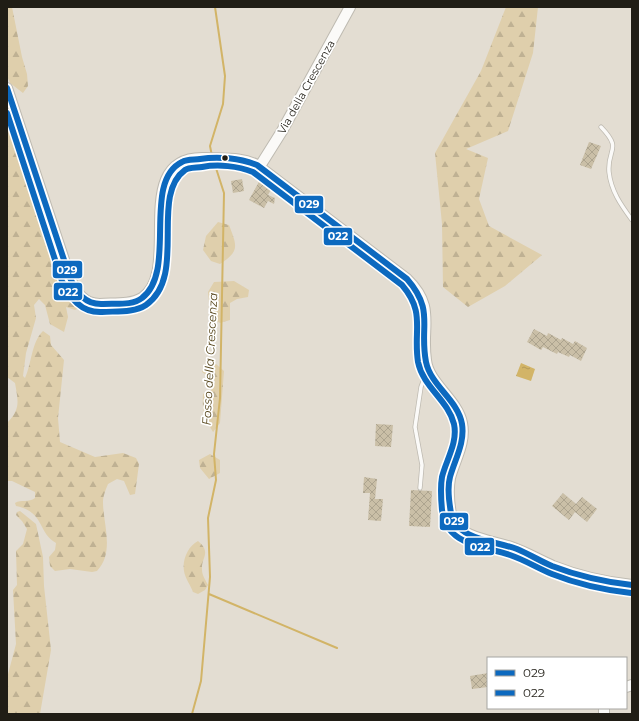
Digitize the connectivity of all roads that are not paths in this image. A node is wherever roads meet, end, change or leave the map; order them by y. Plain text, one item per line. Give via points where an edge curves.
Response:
1 (350, 7) edge
2 (7, 88) edge
3 (602, 127) dead end
4 (260, 166) junction
5 (632, 220) edge
6 (428, 368) junction
7 (420, 488) dead end
8 (632, 585) edge

1 - 4 street, Via della Crescenza
2 - 4 street via 70,278 78,294 88,302 128,302 140,299 148,292 157,272 162,203 167,176 179,163 203,158 250,162
3 - 5 lane via 614,143 609,169 612,188
4 - 6 street via 415,287 425,305 425,358
6 - 7 lane via 421,387 415,427 422,465
6 - 8 street via 454,406 462,423 461,446 449,489 451,517 458,527 481,538 529,554 565,571

